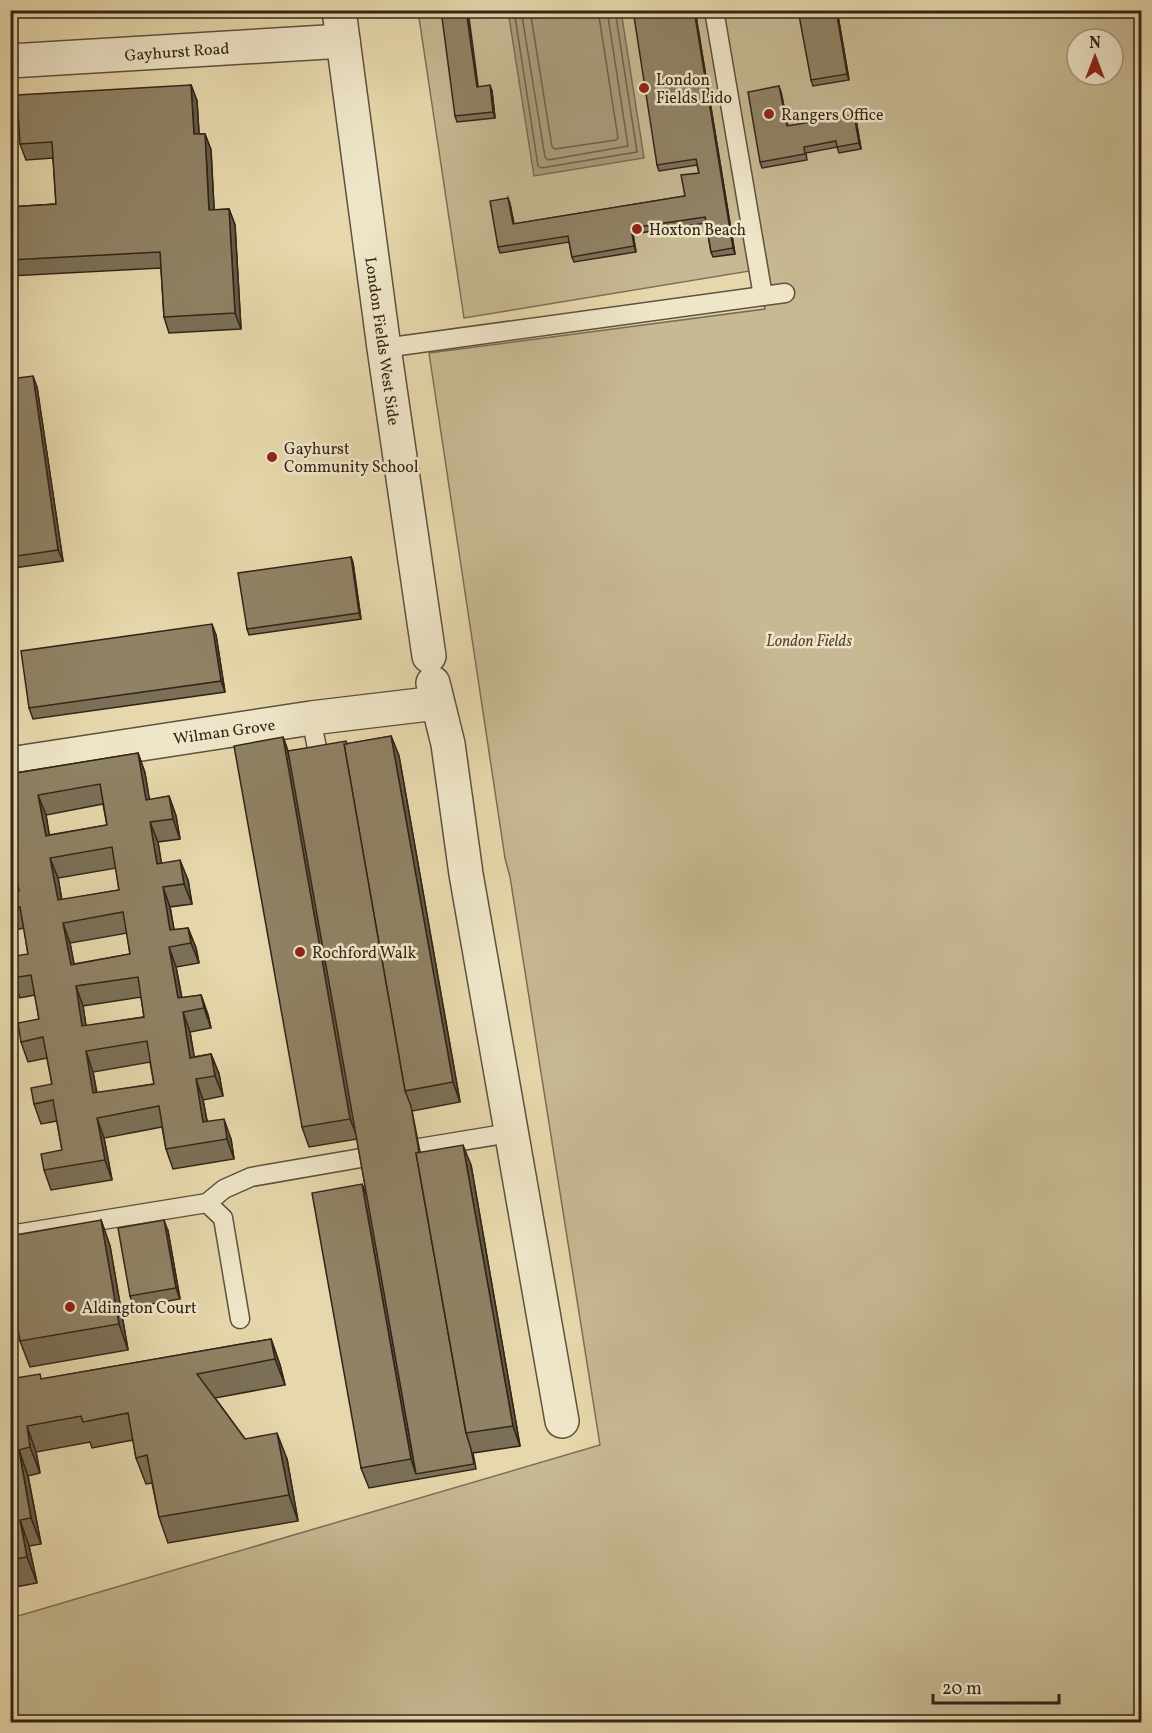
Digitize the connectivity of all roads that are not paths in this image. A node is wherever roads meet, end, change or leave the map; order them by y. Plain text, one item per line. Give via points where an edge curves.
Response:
1 (714, 10) edge
2 (341, 26) edge
3 (10, 61) edge
4 (785, 293) dead end
5 (762, 296) junction
6 (384, 348) junction
7 (433, 681) junction
8 (311, 718) junction
9 (318, 753) edge
10 (12, 757) edge
11 (510, 1133) junction
12 (419, 1148) edge
13 (361, 1158) edge
14 (207, 1203) junction
15 (10, 1235) edge
16 (240, 1319) dead end
17 (562, 1421) dead end

1 - 5 lane
2 - 3 street, Gayhurst Road
2 - 6 street, London Fields West Side
4 - 5 lane
5 - 6 lane
6 - 7 street, London Fields West Side
7 - 8 street, Wilman Grove
7 - 11 street, London Fields West Side via 448,744 465,874
8 - 9 lane
8 - 10 street, Wilman Grove
11 - 12 lane
11 - 17 street, London Fields West Side
13 - 14 lane via 251,1177 224,1189
14 - 15 lane
14 - 16 lane via 223,1218

